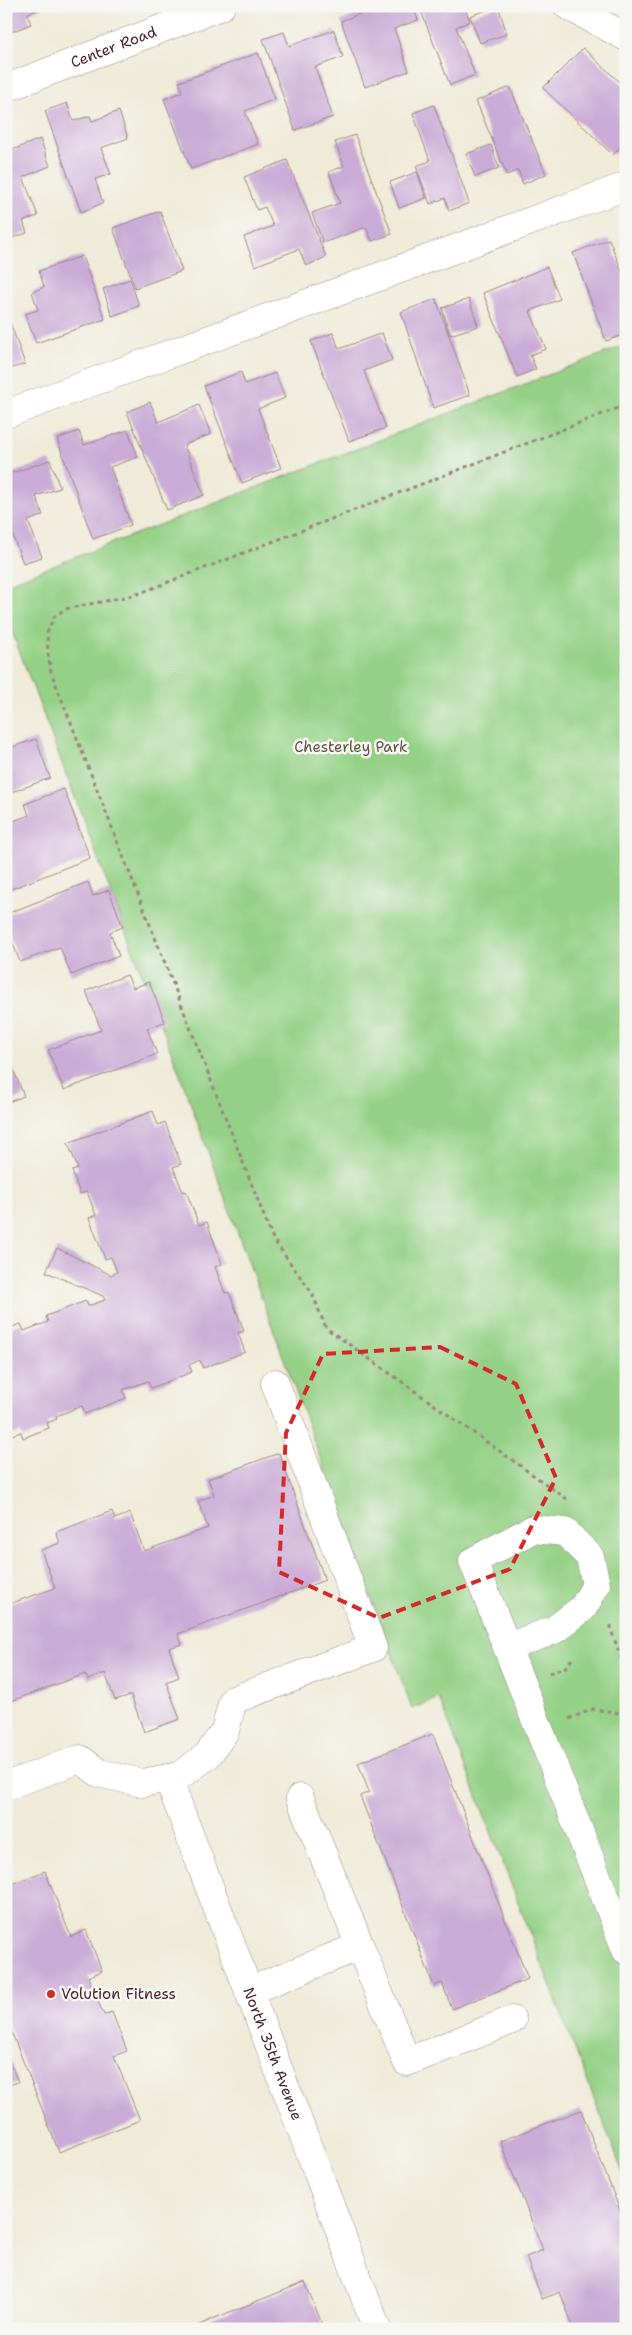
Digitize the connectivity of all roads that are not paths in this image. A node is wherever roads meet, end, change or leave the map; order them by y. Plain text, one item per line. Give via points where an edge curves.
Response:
1 (221, 6) edge
2 (568, 6) edge
3 (626, 37) edge
4 (6, 88) edge
5 (626, 186) edge
6 (6, 414) edge
7 (275, 1383) dead end
8 (508, 1647) junction
9 (168, 1778) junction
10 (6, 1786) edge
11 (300, 1798) dead end
12 (360, 1946) junction
13 (626, 1950) edge
14 (248, 1991) junction
15 (512, 2020) dead end
16 (377, 2329) edge

1 - 4 street, Center Road
2 - 3 street
5 - 6 street
7 - 9 street via 373,1648 233,1700 225,1731 207,1756 179,1776
8 - 8 street via 473,1561 533,1529 565,1532 590,1557 596,1585 583,1608 554,1630
8 - 13 street
9 - 10 street via 142,1783 99,1773 80,1759
9 - 14 street, North 35th Avenue
11 - 12 street
12 - 14 street
12 - 15 street via 407,2062
14 - 16 street, North 35th Avenue

